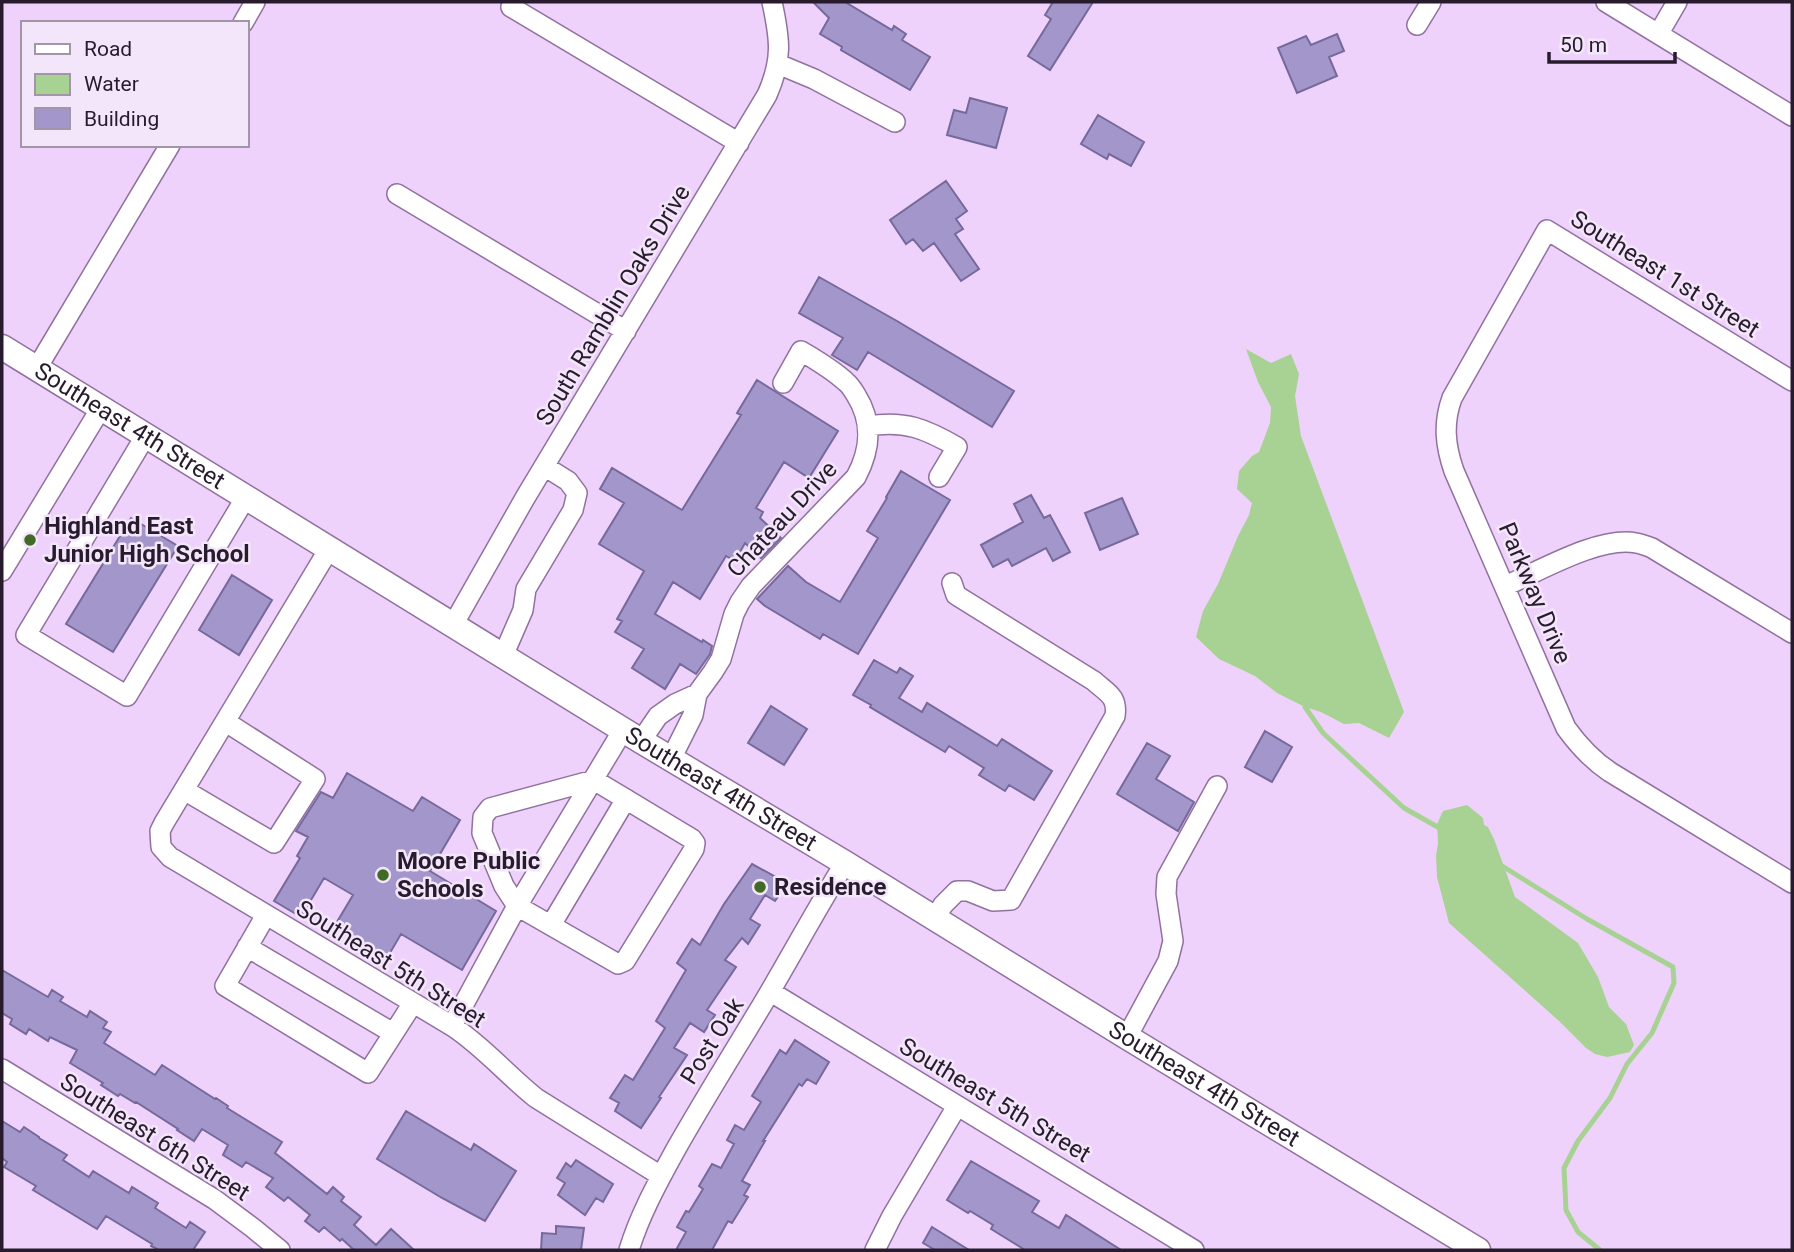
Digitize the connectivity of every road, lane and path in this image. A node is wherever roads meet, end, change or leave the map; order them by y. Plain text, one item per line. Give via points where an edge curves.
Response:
1 (256, 2) edge
2 (772, 2) edge
3 (1432, 2) edge
4 (1606, 2) edge
5 (1677, 2) edge
6 (511, 6) dead end
7 (244, 21) edge
8 (1417, 25) dead end
9 (1659, 33) junction
10 (778, 64) junction
11 (1792, 116) edge
12 (895, 122) dead end
13 (739, 143) junction
14 (169, 147) edge
15 (397, 194) dead end
16 (1547, 230) joint
17 (626, 331) junction
18 (2, 346) edge
19 (37, 368) junction
20 (1792, 381) edge
21 (783, 383) dead end
22 (101, 408) junction
23 (868, 426) junction
24 (146, 435) junction
25 (544, 466) junction
26 (939, 477) dead end
27 (246, 497) junction
28 (329, 549) junction
29 (2, 571) edge
30 (952, 583) dead end
31 (1505, 586) junction
32 (453, 625) junction
33 (1792, 633) edge
34 (503, 656) junction
35 (697, 694) junction
36 (226, 722) junction
37 (632, 735) junction
38 (671, 759) junction
39 (594, 780) junction
40 (1217, 786) dead end
41 (184, 790) junction
42 (626, 799) junction
43 (845, 863) junction
44 (1792, 883) edge
45 (517, 906) junction
46 (265, 915) junction
47 (935, 918) junction
48 (551, 925) junction
49 (247, 947) junction
50 (771, 992) junction
51 (413, 1003) junction
52 (452, 1026) junction
53 (393, 1034) junction
54 (1127, 1037) junction
55 (2, 1069) edge
56 (957, 1106) junction
57 (661, 1175) junction
58 (1469, 1248) edge
59 (280, 1250) edge
60 (629, 1250) edge
61 (875, 1250) edge
62 (1194, 1250) edge

1 - 7 street
2 - 10 street, South Ramblin Oaks Drive
3 - 8 street
4 - 9 street
5 - 9 street
6 - 13 street
9 - 11 street
10 - 12 street
10 - 13 street, South Ramblin Oaks Drive via 767,95
13 - 17 street, South Ramblin Oaks Drive
14 - 19 street
15 - 17 street
16 - 20 street, Southeast 1st Street
16 - 31 street, Parkway Drive via 1462,378 1447,413 1445,430 1454,471
17 - 25 street, South Ramblin Oaks Drive
18 - 19 main road, Southeast 4th Street
19 - 22 main road, Southeast 4th Street
21 - 23 street, Chateau Drive via 801,351 849,384
22 - 24 main road, Southeast 4th Street
22 - 29 street
23 - 26 street via 906,425 957,447
23 - 35 street, Chateau Drive via 865,461 856,477 751,586 734,614 721,659
24 - 27 main road, Southeast 4th Street
24 - 27 street via 26,635 127,696
25 - 32 street, South Ramblin Oaks Drive
25 - 34 street via 569,481 577,493 573,510 526,589 523,610
27 - 28 main road, Southeast 4th Street
28 - 32 main road, Southeast 4th Street
28 - 36 street
30 - 47 street via 956,594 1094,681 1116,706 1115,716 1011,900 993,901 957,891
31 - 33 street via 1575,554 1610,544 1636,543 1652,548
31 - 44 street, Parkway Drive via 1566,729 1578,745 1593,760
32 - 34 main road, Southeast 4th Street
34 - 37 main road, Southeast 4th Street
35 - 37 street, Chateau Drive
35 - 38 street, Chateau Drive via 693,715
36 - 41 street
36 - 41 street via 314,779 274,843
37 - 38 main road, Southeast 4th Street
37 - 39 street, Chateau Drive
38 - 43 main road, Southeast 4th Street
39 - 42 street
39 - 45 street, Chateau Drive
39 - 45 street via 490,808 483,817 482,833 504,887
40 - 54 street via 1167,877 1173,941 1168,961
41 - 46 street, Southeast 5th Street via 160,831 161,846 170,857
42 - 48 street
42 - 48 street via 692,839 694,849 622,964
43 - 47 main road, Southeast 4th Street
43 - 50 street, Post Oak
45 - 48 street
45 - 52 street, Chateau Drive
46 - 49 street
46 - 51 street, Southeast 5th Street
47 - 54 main road, Southeast 4th Street
49 - 53 street
49 - 53 street via 225,986 368,1073
50 - 56 street, Southeast 5th Street
50 - 57 street, Post Oak
51 - 52 street, Southeast 5th Street
51 - 53 street
52 - 57 street, Southeast 5th Street via 536,1098
54 - 58 main road, Southeast 4th Street
55 - 59 street, Southeast 6th Street via 214,1199
56 - 61 street
56 - 62 street, Southeast 5th Street
57 - 60 street, Post Oak

